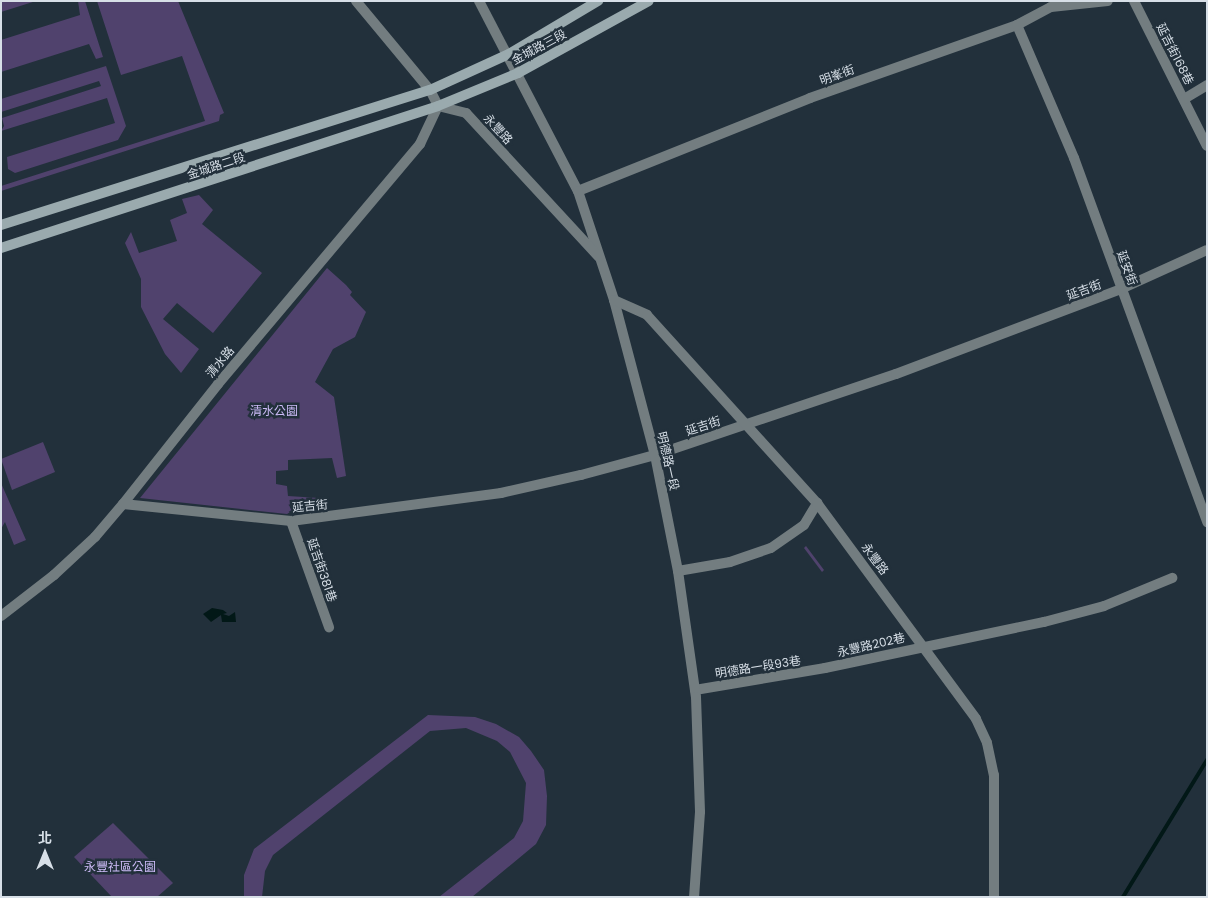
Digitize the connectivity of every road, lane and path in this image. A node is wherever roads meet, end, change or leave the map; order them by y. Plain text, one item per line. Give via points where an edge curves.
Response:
1 (356, 1) edge
2 (480, 1) edge
3 (598, 1) edge
4 (649, 1) edge
5 (1108, 1) edge
6 (1134, 1) edge
7 (1017, 25) junction
8 (508, 54) junction
9 (518, 73) junction
10 (1207, 86) edge
11 (430, 90) junction
12 (1184, 98) junction
13 (438, 106) junction
14 (1207, 146) edge
15 (578, 191) junction
16 (1, 225) edge
17 (1, 248) edge
18 (1207, 250) edge
19 (601, 259) junction
20 (1121, 289) junction
21 (614, 300) junction
22 (748, 424) junction
23 (655, 454) junction
24 (817, 503) junction
25 (123, 504) junction
26 (290, 521) junction
27 (1207, 522) edge
28 (678, 571) junction
29 (1172, 578) dead end
30 (1, 616) edge
31 (329, 627) dead end
32 (922, 647) junction
33 (825, 668) joint
34 (695, 690) junction
35 (694, 897) edge
36 (994, 897) edge

1 - 11 street
2 - 8 street, 明德路一段
3 - 8 main road, 金城路三段
4 - 9 main road, 金城路三段
5 - 7 street, 明峯街 via 1051,7
6 - 12 street, 延吉街168巷
7 - 15 street, 明峯街 via 810,98
7 - 20 street, 延安街 via 1074,158
8 - 9 street, 明德路一段
8 - 11 main road, 金城路三段
9 - 13 main road, 金城路三段
9 - 15 street, 明德路一段
10 - 12 street
11 - 13 street
11 - 16 main road, 金城路二段
12 - 14 street, 延吉街168巷
13 - 17 main road, 金城路二段
13 - 19 street, 永豐路 via 466,113
13 - 25 street, 清水路 via 420,144 218,384
15 - 19 street, 明德路一段
18 - 20 street, 延吉街
19 - 21 street, 明德路一段
20 - 22 street, 延吉街 via 896,374
20 - 27 street, 延安街
21 - 22 street, 永豐路 via 647,314
21 - 23 street, 明德路一段
22 - 23 street, 延吉街
22 - 24 street, 永豐路
23 - 26 street, 延吉街 via 501,493
23 - 28 street, 明德路一段
24 - 28 street via 804,525 771,548 730,562
24 - 32 street, 永豐路
25 - 26 street, 延吉街
25 - 30 street, 清水路 via 95,537 54,575
26 - 31 street, 延吉街381巷
28 - 34 street, 明德路一段
29 - 32 street, 永豐路202巷 via 1087,610
32 - 33 street, 永豐路202巷
32 - 36 street, 永豐路 via 976,720 986,743 994,775
33 - 34 street, 明德路一段93巷
34 - 35 street, 明德路一段 via 700,812

